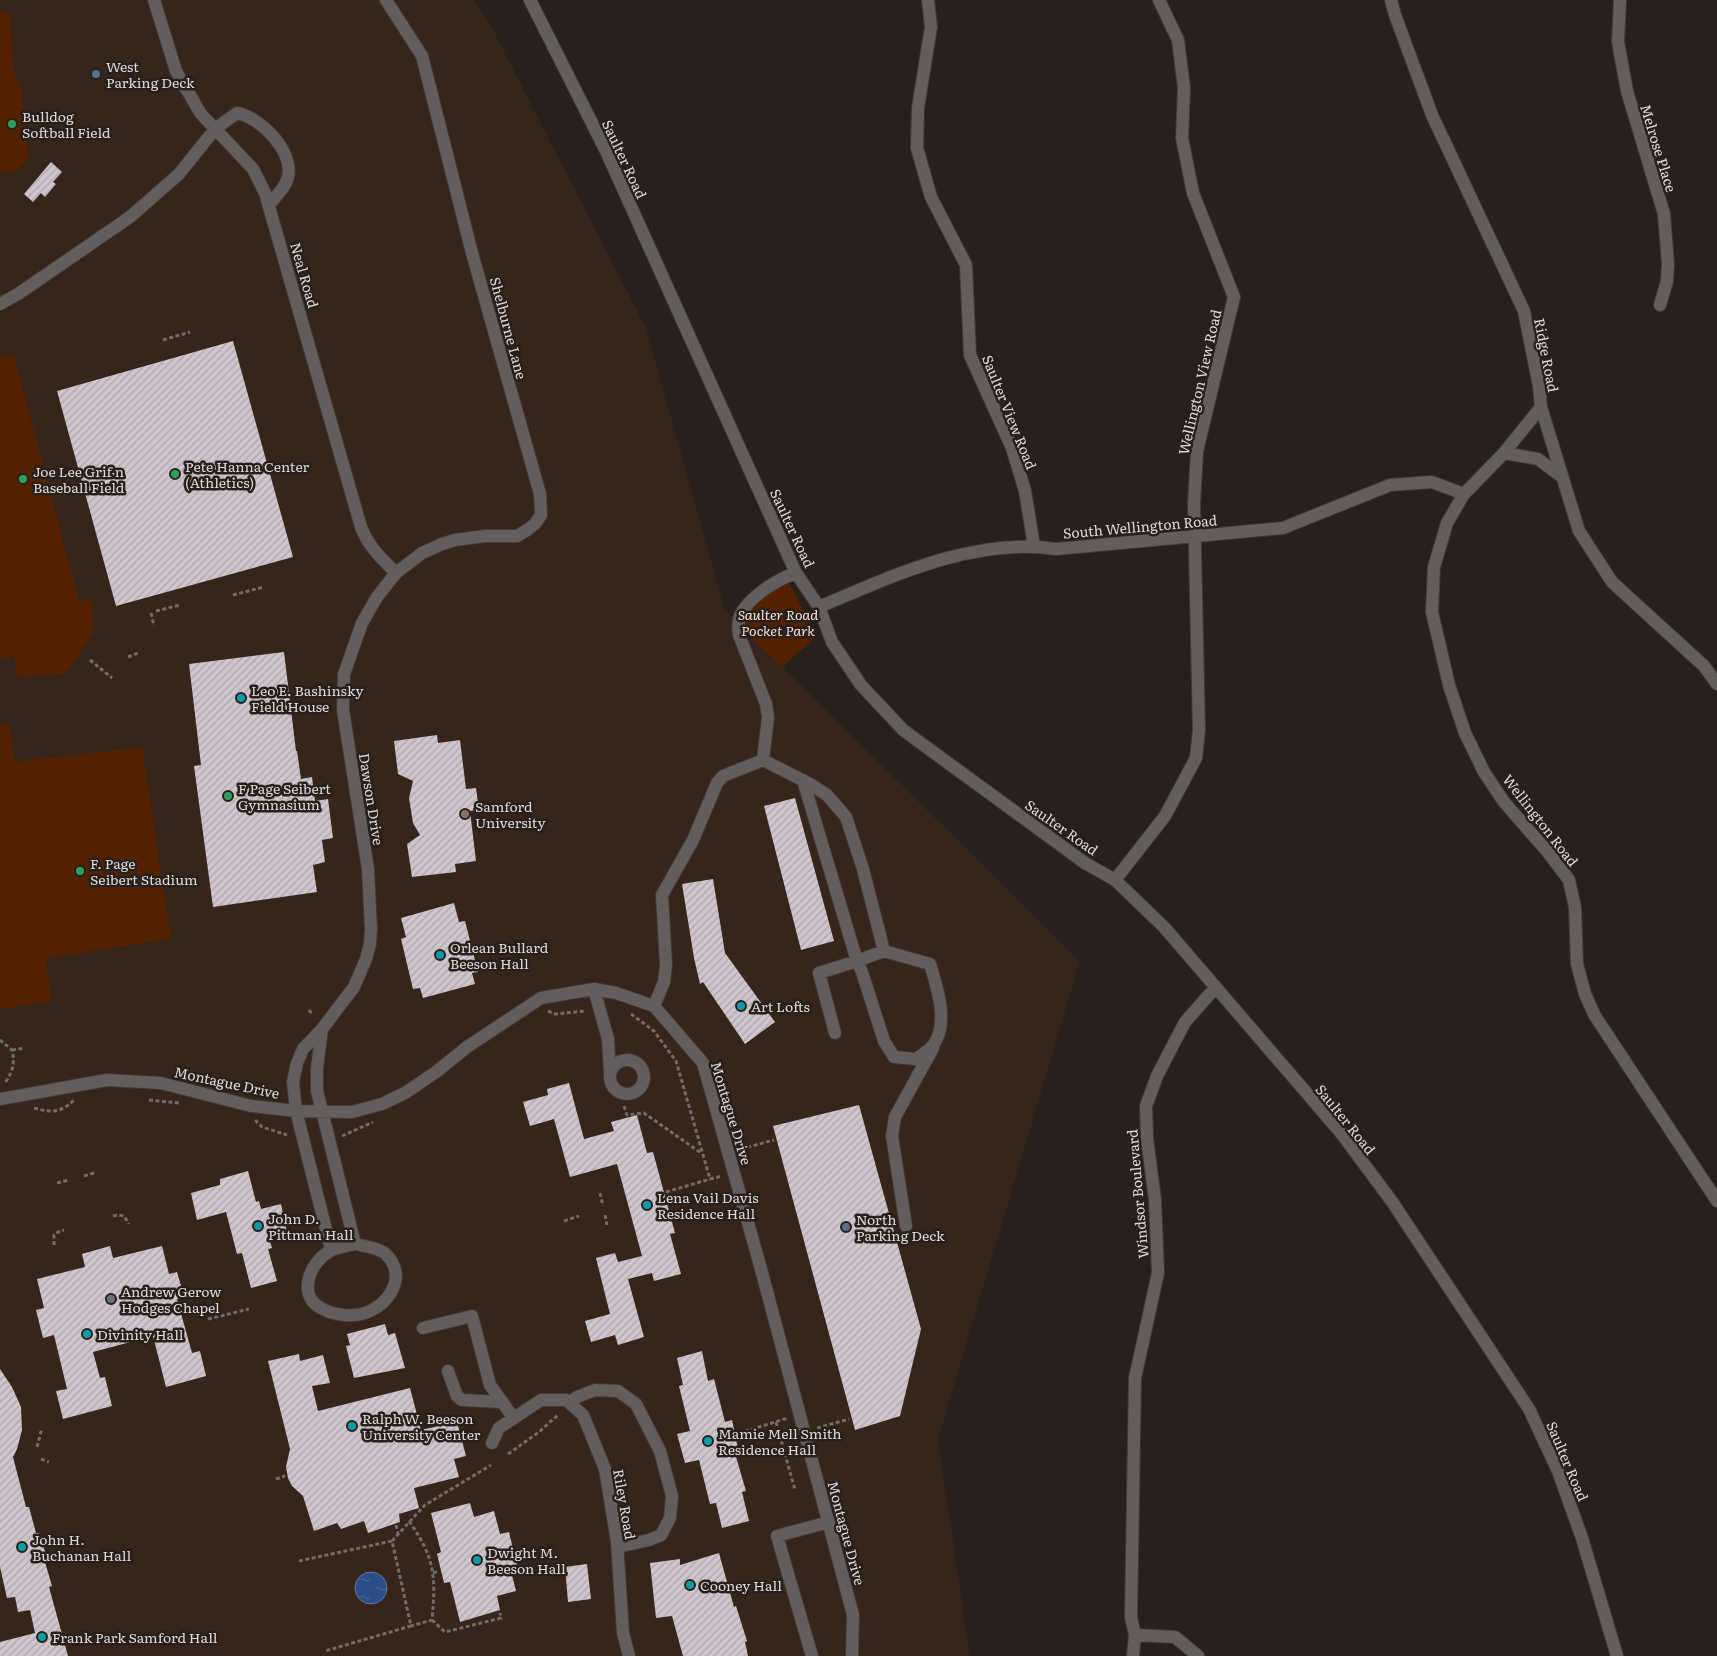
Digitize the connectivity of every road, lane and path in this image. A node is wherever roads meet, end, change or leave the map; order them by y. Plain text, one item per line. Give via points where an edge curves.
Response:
1 (154, 0) edge
2 (386, 0) edge
3 (530, 0) edge
4 (928, 0) edge
5 (1158, 0) edge
6 (1391, 0) edge
7 (1620, 0) edge
8 (215, 129) junction
9 (269, 205) junction
10 (0, 304) edge
11 (1660, 305) dead end
12 (190, 332) dead end
13 (163, 340) dead end
14 (1542, 407) junction
15 (1504, 453) junction
16 (1562, 477) junction
17 (1464, 494) junction
18 (1194, 537) junction
19 (1034, 546) junction
20 (396, 573) junction
21 (796, 573) junction
22 (264, 587) dead end
23 (233, 595) dead end
24 (180, 605) dead end
25 (819, 607) junction
26 (156, 612) dead end
27 (151, 613) dead end
28 (154, 626) dead end
29 (138, 653) dead end
30 (128, 657) dead end
31 (90, 660) dead end
32 (112, 678) dead end
33 (1717, 684) edge
34 (762, 760) junction
35 (803, 780) junction
36 (1115, 880) junction
37 (884, 952) junction
38 (857, 961) junction
39 (1216, 987) junction
40 (594, 989) junction
41 (654, 1006) junction
42 (309, 1010) dead end
43 (600, 1010) junction
44 (627, 1012) dead end
45 (541, 1013) dead end
46 (313, 1015) dead end
47 (322, 1030) junction
48 (836, 1033) dead end
49 (608, 1039) junction
50 (0, 1040) edge
51 (934, 1046) junction
52 (25, 1048) dead end
53 (12, 1050) junction
54 (633, 1060) junction
55 (610, 1074) junction
56 (0, 1087) edge
57 (0, 1099) edge
58 (149, 1100) dead end
59 (186, 1104) dead end
60 (624, 1106) dead end
61 (296, 1111) junction
62 (321, 1112) junction
63 (247, 1118) dead end
64 (378, 1119) dead end
65 (328, 1138) junction
66 (304, 1140) junction
67 (774, 1140) dead end
68 (741, 1150) dead end
69 (702, 1154) junction
70 (94, 1173) dead end
71 (724, 1175) dead end
72 (84, 1176) dead end
73 (68, 1180) dead end
74 (710, 1180) junction
75 (57, 1183) dead end
76 (666, 1192) dead end
77 (600, 1193) dead end
78 (1717, 1202) edge
79 (603, 1206) dead end
80 (605, 1215) dead end
81 (113, 1216) dead end
82 (579, 1216) dead end
83 (564, 1220) dead end
84 (129, 1224) dead end
85 (608, 1225) dead end
86 (906, 1226) dead end
87 (64, 1230) dead end
88 (356, 1244) junction
89 (54, 1245) dead end
90 (332, 1250) junction
91 (248, 1309) dead end
92 (208, 1319) dead end
93 (423, 1328) dead end
94 (448, 1371) dead end
95 (568, 1401) junction
96 (501, 1402) junction
97 (513, 1417) junction
98 (792, 1418) dead end
99 (850, 1419) dead end
100 (776, 1422) junction
101 (42, 1428) dead end
102 (816, 1428) dead end
103 (739, 1433) dead end
104 (492, 1443) dead end
105 (37, 1447) dead end
106 (508, 1454) dead end
107 (41, 1459) dead end
108 (49, 1462) dead end
109 (491, 1465) dead end
110 (285, 1476) dead end
111 (276, 1479) dead end
112 (795, 1490) dead end
113 (409, 1521) junction
114 (829, 1522) junction
115 (396, 1525) dead end
116 (398, 1533) junction
117 (57, 1537) dead end
118 (392, 1541) junction
119 (44, 1543) dead end
120 (618, 1547) junction
121 (299, 1561) dead end
122 (439, 1571) dead end
123 (432, 1573) junction
124 (500, 1613) dead end
125 (432, 1620) junction
126 (411, 1626) junction
127 (1135, 1635) junction
128 (325, 1651) dead end
129 (629, 1656) edge
130 (812, 1656) edge
131 (852, 1656) edge
132 (1133, 1656) edge
133 (1198, 1656) edge
134 (1617, 1656) edge

1 - 8 street, Neal Road via 176,71 201,114
2 - 20 street, Shelburne Lane via 422,56 541,505 541,515 535,524 517,536 485,536 448,542 422,553
3 - 21 street, Saulter Road via 606,151
4 - 19 street, Saulter View Road via 930,27 918,108 918,148 930,197 966,265 970,355 1012,448 1025,491
5 - 18 street, Wellington View Road via 1178,40 1184,88 1182,138 1193,193 1234,297 1197,451
6 - 14 street, Ridge Road via 1432,115 1524,311
7 - 11 street, Melrose Place via 1618,42 1626,91 1664,214 1668,264
8 - 9 street, Neal Road via 253,169
8 - 9 street via 237,113 247,114 280,144 285,152 288,177
8 - 10 street via 179,174 130,217
9 - 20 street, Neal Road via 361,526 375,552
12 - 13 path
14 - 15 street, Wellington Road
14 - 16 street, Ridge Road
15 - 16 street via 1538,459
15 - 17 street, Wellington Road
16 - 33 street, Ridge Road via 1579,531 1612,582 1704,666
17 - 18 street, South Wellington Road via 1432,482 1390,485 1283,528
17 - 78 street, Wellington Road via 1448,523 1434,567 1432,612 1465,733 1484,772 1504,802 1568,880 1575,907 1577,964 1595,1016
18 - 19 street, South Wellington Road via 1056,549
18 - 36 street, Wellington View Road via 1200,730 1196,758 1165,816
19 - 25 street, South Wellington Road via 977,551 910,569
20 - 47 street, Dawson Drive via 377,596 362,624 344,674 343,710 368,869 371,929 366,959 354,987
21 - 25 street, Saulter Road
21 - 34 street via 782,578 752,600 740,616 739,635 768,717
22 - 23 path
24 - 26 path
25 - 36 street, Saulter Road via 832,642 861,684 903,730 1085,863
27 - 28 path
29 - 30 path
31 - 32 path
34 - 35 street
34 - 41 street via 723,776 717,783 693,840 662,895 666,965 664,982
35 - 37 street via 827,796 846,817
35 - 38 street
36 - 39 street, Saulter Road via 1164,927
37 - 38 street
37 - 51 street via 930,964 940,997 940,1029
38 - 48 street via 819,973
38 - 51 street via 884,1041 894,1057 916,1058
39 - 127 street, Windsor Boulevard via 1185,1022 1157,1076 1146,1106 1158,1273 1135,1378 1131,1608
39 - 134 street, Saulter Road via 1347,1141 1393,1203 1529,1409 1558,1471 1582,1538
40 - 41 street, Montague Drive
40 - 43 street
40 - 62 street, Montague Drive via 541,998 405,1093 382,1104 352,1112
41 - 114 street, Montague Drive via 703,1063
42 - 46 path
43 - 45 path
43 - 49 street
44 - 69 path via 654,1031 676,1060
47 - 61 street, Dawson Drive via 303,1049 298,1063 294,1082
47 - 62 street, Dawson Drive via 317,1068
49 - 54 street
49 - 55 street
50 - 53 path
51 - 86 street via 895,1117 892,1136
52 - 53 path
53 - 56 path via 14,1066
54 - 55 street via 616,1063
54 - 55 street via 644,1074 642,1085 634,1093 618,1092 611,1083
57 - 61 street, Montague Drive via 108,1080 161,1083 251,1106
58 - 59 path
60 - 69 path via 627,1115 644,1113
61 - 62 street, Montague Drive
61 - 66 street, Dawson Drive
62 - 65 street, Dawson Drive
63 - 66 path via 256,1120 269,1130 288,1135 293,1141
64 - 65 path via 337,1138
65 - 88 street, Dawson Drive
66 - 90 street, Dawson Drive
67 - 68 path
69 - 74 path
70 - 72 path
71 - 74 path
73 - 75 path
74 - 76 path
77 - 79 path
80 - 85 path
81 - 84 path via 124,1216
82 - 83 path
87 - 89 path via 54,1235
88 - 90 street
88 - 90 street via 382,1251 389,1256 396,1271 393,1290 369,1312 349,1315 330,1312 315,1305 309,1295 308,1280 312,1270 320,1258
91 - 92 path
93 - 96 street via 472,1316 490,1385
94 - 96 street via 457,1396 462,1400
95 - 97 street via 541,1400
95 - 106 path via 552,1421
95 - 120 street, Riley Road via 583,1415 605,1469
95 - 120 street via 595,1390 618,1391 636,1404 660,1451 672,1496 670,1518 661,1535
96 - 97 street
97 - 104 street via 499,1428
98 - 100 path
99 - 102 path
100 - 103 path
100 - 112 path
101 - 105 path
107 - 108 path
109 - 113 path via 425,1505
110 - 111 path
113 - 116 path
113 - 123 path via 422,1540
114 - 130 street via 777,1536
114 - 131 street, Montague Drive via 853,1615
115 - 116 path
116 - 118 path
117 - 119 path
118 - 121 path
118 - 126 path
120 - 129 street, Riley Road via 623,1633
122 - 123 path
123 - 125 path via 435,1587
124 - 125 path via 501,1618 445,1632
125 - 126 path
126 - 128 path
127 - 132 street, Windsor Boulevard
127 - 133 street via 1175,1637

